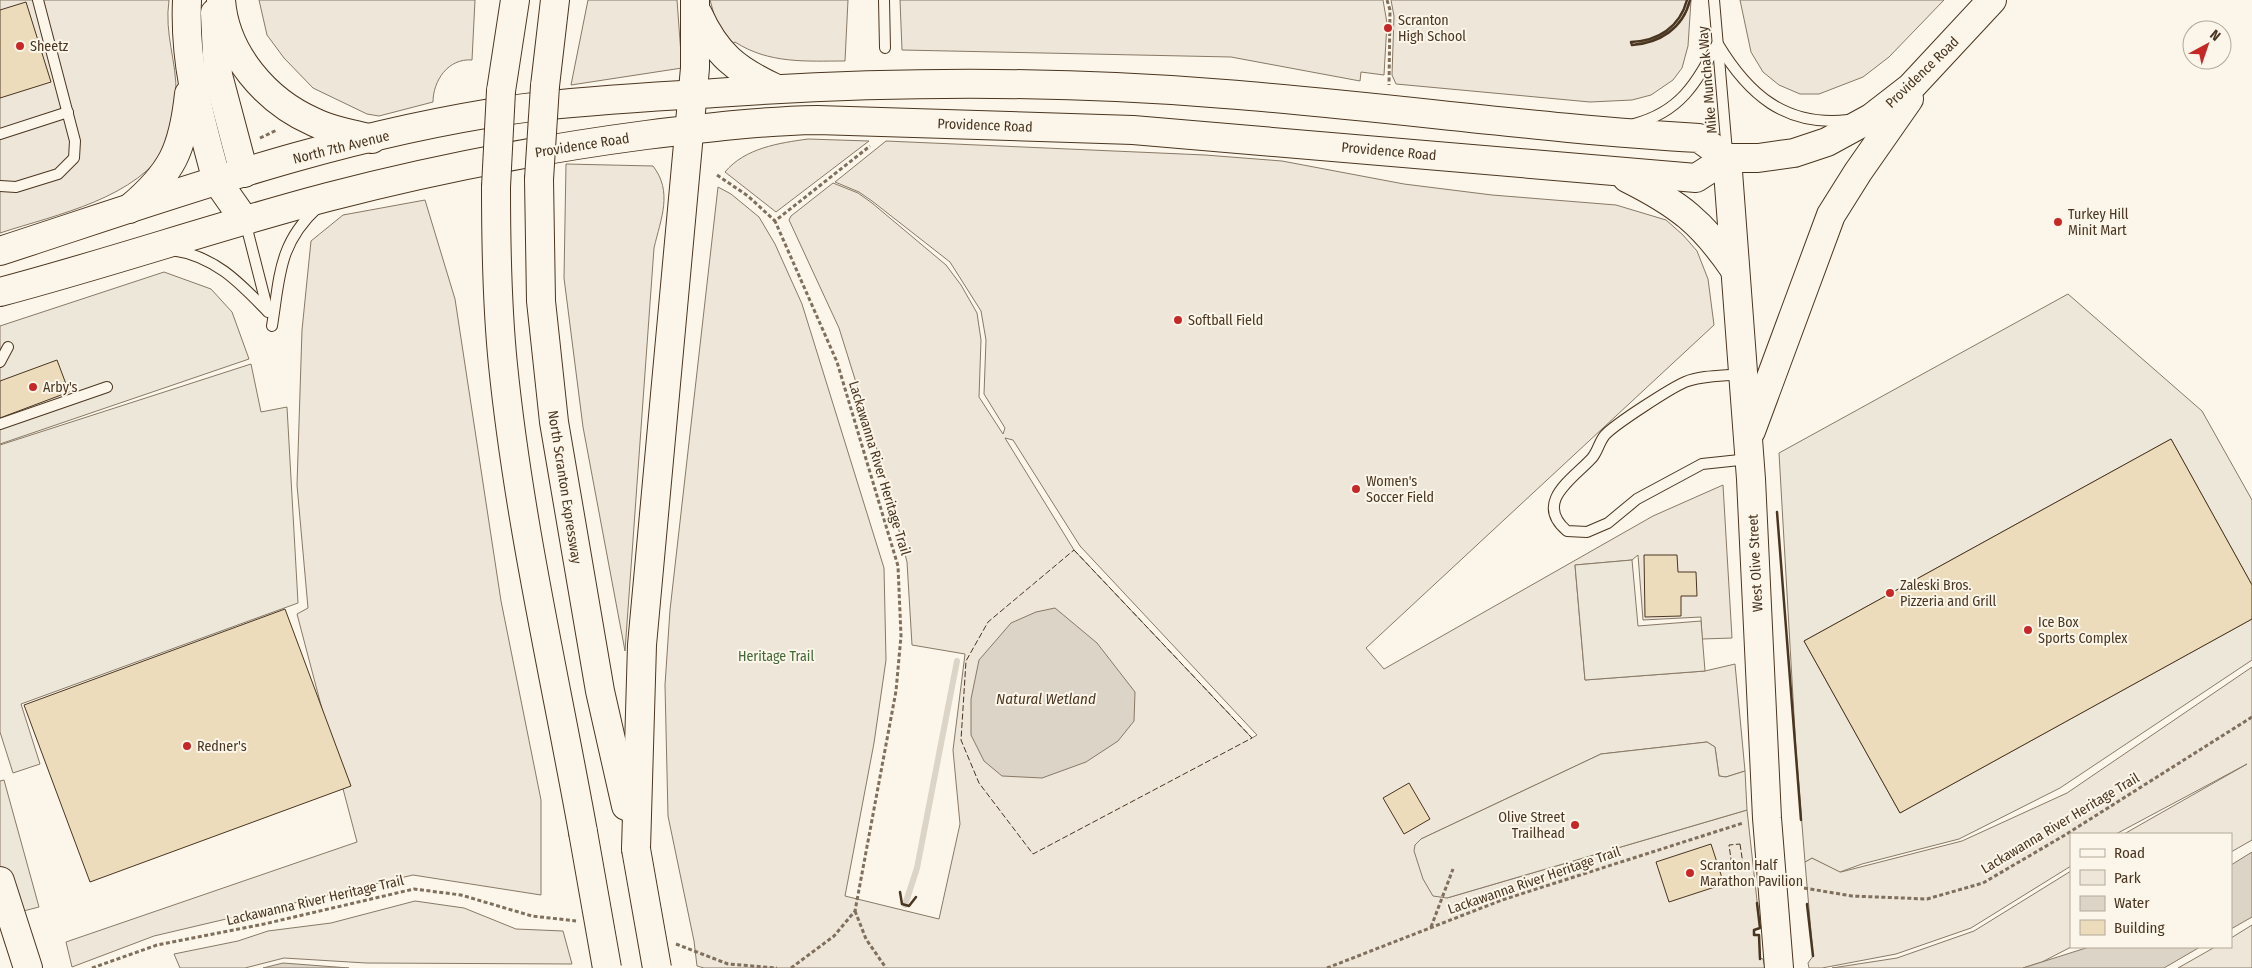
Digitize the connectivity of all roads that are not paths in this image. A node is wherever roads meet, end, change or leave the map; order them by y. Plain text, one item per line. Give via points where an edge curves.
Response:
1 (38, 0) edge
2 (187, 0) edge
3 (215, 0) edge
4 (222, 0) edge
5 (499, 0) edge
6 (515, 0) edge
7 (555, 0) edge
8 (884, 0) edge
9 (1714, 0) edge
10 (1992, 0) edge
11 (695, 4) edge
12 (1718, 44) junction
13 (885, 48) dead end
14 (1932, 66) junction
15 (191, 80) junction
16 (775, 88) junction
17 (501, 92) junction
18 (692, 94) junction
19 (68, 112) junction
20 (1871, 118) junction
21 (689, 130) junction
22 (1608, 130) junction
23 (0, 134) edge
24 (372, 139) junction
25 (1728, 158) junction
26 (1615, 172) junction
27 (244, 173) junction
28 (217, 181) junction
29 (0, 186) edge
30 (328, 197) junction
31 (129, 209) junction
32 (245, 221) junction
33 (156, 248) junction
34 (0, 251) edge
35 (1735, 270) junction
36 (0, 292) edge
37 (268, 312) junction
38 (8, 347) dead end
39 (0, 362) edge
40 (1743, 374) junction
41 (107, 387) dead end
42 (0, 424) edge
43 (1749, 449) junction
44 (636, 849) junction
45 (0, 881) edge
46 (28, 968) edge
47 (607, 968) edge
48 (657, 968) edge
49 (1779, 968) edge

1 - 19 lane
2 - 15 main road via 187,51
3 - 27 main road via 218,76
4 - 24 main road via 226,24 239,56 266,91 298,115 315,123
5 - 17 main road
6 - 17 main road
7 - 44 main road, North Scranton Expressway, bridge via 539,179 541,301 554,422 600,692
8 - 13 lane
9 - 12 lane, Mike Munchak Way
10 - 14 main road, Providence Road
11 - 16 main road via 706,33 722,55 751,77
11 - 18 main road
12 - 20 lane via 1741,79 1763,100 1780,109 1835,122
12 - 22 lane via 1694,86 1672,108 1644,121
12 - 25 lane, Mike Munchak Way
14 - 20 main road, Providence Road
14 - 43 main road via 1832,215
15 - 28 main road
15 - 31 main road via 186,123 176,156 158,183
16 - 18 main road
16 - 22 main road via 944,84 1135,88
17 - 47 main road, bridge via 496,187 498,304 511,427
18 - 21 main road
18 - 24 main road, North 7th Avenue via 593,100 522,109
19 - 23 lane
19 - 29 lane via 75,141 74,158 58,174 16,187
20 - 25 main road, Providence Road via 1827,142 1794,153
21 - 26 main road, Providence Road via 777,120 1133,130
21 - 30 main road, Providence Road via 529,153
21 - 44 main road via 641,654
22 - 25 main road via 1699,138
24 - 27 main road, North 7th Avenue
25 - 26 main road, Providence Road via 1696,178
25 - 35 main road, West Olive Street
26 - 35 main road via 1655,192 1689,215
27 - 28 main road, North 7th Avenue
27 - 32 main road
28 - 31 main road, North 7th Avenue
28 - 32 main road
30 - 32 main road, Providence Road
30 - 37 lane via 291,238 281,266 272,326
31 - 34 main road, North 7th Avenue
32 - 33 main road
32 - 37 lane
33 - 36 main road
33 - 37 lane via 192,254 217,265
35 - 40 main road, West Olive Street
38 - 39 lane
40 - 43 main road, West Olive Street
40 - 43 lane via 1685,382 1616,426 1602,439 1592,458 1559,491 1554,514 1567,531 1586,532 1608,523 1637,499 1702,464
41 - 42 lane
43 - 49 main road, West Olive Street
44 - 48 main road, North Scranton Expressway, bridge
45 - 46 main road

